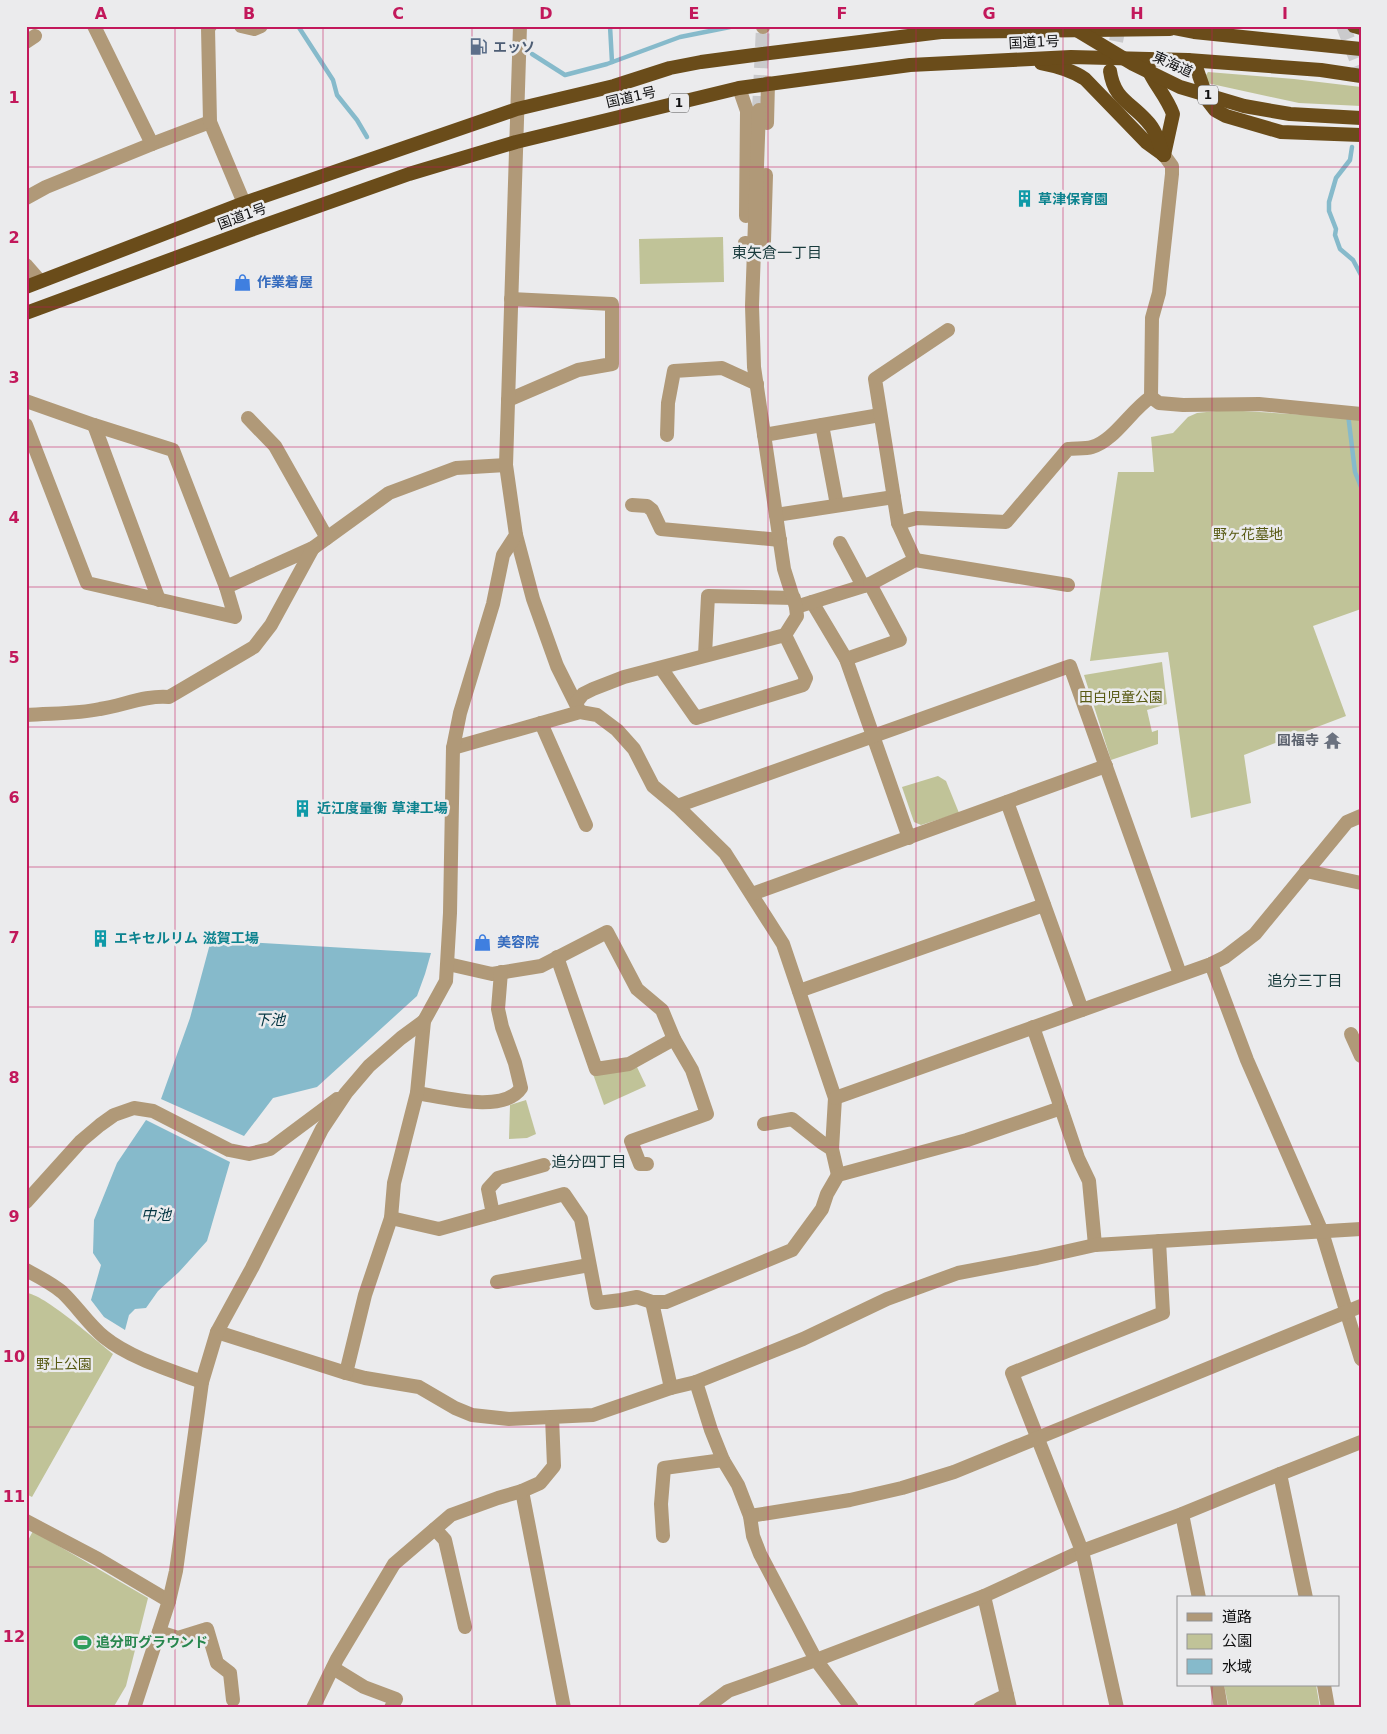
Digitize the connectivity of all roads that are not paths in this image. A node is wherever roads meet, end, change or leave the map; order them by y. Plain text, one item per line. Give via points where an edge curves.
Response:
1 (94, 26) edge
2 (210, 26) edge
3 (241, 26) edge
4 (261, 26) edge
5 (520, 26) edge
6 (1070, 26) edge
7 (1354, 26) edge
8 (1166, 28) edge
9 (1361, 28) edge
10 (974, 29) edge
11 (1361, 49) edge
12 (1152, 58) junction
13 (1019, 59) junction
14 (1188, 60) junction
15 (1110, 71) tunnel mouth
16 (1361, 76) edge
17 (768, 83) junction
18 (739, 88) junction
19 (517, 109) junction
20 (760, 110) tunnel mouth
21 (1361, 118) edge
22 (210, 122) junction
23 (1361, 135) edge
24 (516, 142) junction
25 (152, 144) junction
26 (1164, 155) junction
27 (26, 198) edge
28 (244, 203) junction
29 (754, 244) junction
30 (26, 265) edge
31 (40, 281) junction
32 (26, 287) edge
33 (511, 300) junction
34 (26, 313) edge
35 (948, 330) dead end
36 (757, 384) junction
37 (1151, 397) junction
38 (508, 400) junction
39 (26, 401) edge
40 (1361, 414) edge
41 (880, 415) junction
42 (248, 418) dead end
43 (26, 425) edge
44 (94, 425) junction
45 (822, 425) junction
46 (667, 435) dead end
47 (764, 435) junction
48 (506, 465) junction
49 (894, 497) junction
50 (632, 505) dead end
51 (837, 506) junction
52 (776, 516) junction
53 (898, 523) junction
54 (516, 535) junction
55 (327, 538) junction
56 (780, 540) junction
57 (840, 543) dead end
58 (313, 548) junction
59 (915, 560) junction
60 (867, 585) junction
61 (1068, 585) dead end
62 (226, 587) junction
63 (159, 600) junction
64 (795, 602) junction
65 (812, 602) junction
66 (785, 635) junction
67 (705, 656) junction
68 (846, 658) junction
69 (661, 668) junction
70 (578, 708) junction
71 (26, 715) edge
72 (541, 723) junction
73 (874, 736) junction
74 (453, 748) junction
75 (1106, 766) junction
76 (1007, 802) junction
77 (676, 806) junction
78 (1361, 816) edge
79 (586, 825) dead end
80 (909, 838) junction
81 (1306, 871) junction
82 (1361, 883) edge
83 (752, 894) junction
84 (1044, 905) junction
85 (557, 957) junction
86 (448, 964) junction
87 (1211, 964) junction
88 (501, 972) junction
89 (1180, 974) junction
90 (799, 991) junction
91 (1082, 1010) junction
92 (424, 1021) junction
93 (1033, 1027) junction
94 (1350, 1034) dead end
95 (674, 1039) junction
96 (1361, 1056) edge
97 (346, 1093) junction
98 (417, 1093) junction
99 (835, 1098) junction
100 (1061, 1108) junction
101 (764, 1124) dead end
102 (832, 1149) junction
103 (647, 1164) dead end
104 (544, 1165) dead end
105 (838, 1175) junction
106 (26, 1202) edge
107 (493, 1214) junction
108 (391, 1218) junction
109 (1361, 1230) edge
110 (1322, 1232) junction
111 (1159, 1241) junction
112 (1095, 1245) junction
113 (589, 1265) junction
114 (26, 1270) edge
115 (497, 1282) dead end
116 (652, 1302) junction
117 (1361, 1306) edge
118 (1346, 1312) junction
119 (217, 1332) junction
120 (1361, 1359) edge
121 (346, 1373) junction
122 (202, 1382) junction
123 (696, 1382) junction
124 (671, 1388) junction
125 (552, 1417) junction
126 (1038, 1438) junction
127 (1361, 1442) edge
128 (723, 1460) junction
129 (1280, 1474) junction
130 (522, 1491) junction
131 (1182, 1514) junction
132 (750, 1516) junction
133 (26, 1521) edge
134 (435, 1529) junction
135 (663, 1536) dead end
136 (1082, 1551) junction
137 (984, 1596) junction
138 (1199, 1596) edge
139 (1306, 1596) edge
140 (170, 1601) junction
141 (465, 1627) dead end
142 (159, 1632) junction
143 (816, 1660) junction
144 (333, 1668) junction
145 (1217, 1686) edge
146 (1324, 1686) edge
147 (233, 1700) dead end
148 (1008, 1702) edge
149 (134, 1708) edge
150 (313, 1708) edge
151 (391, 1708) edge
152 (564, 1708) edge
153 (705, 1708) edge
154 (852, 1708) edge
155 (980, 1708) edge
156 (1117, 1708) edge
157 (1221, 1708) edge
158 (1328, 1708) edge

1 - 25 street
2 - 22 street
3 - 4 street via 254,29
5 - 19 street
6 - 21 highway, 東海道 / 1, bridge via 1133,64 1180,87 1244,106 1290,114
7 - 9 highway
8 - 10 highway, 国道1号
8 - 11 highway
10 - 19 highway, 国道1号 via 701,62
12 - 13 highway, 国道1号 / 1
12 - 14 highway, 国道1号 / 1
12 - 26 highway via 1148,68 1152,80 1173,114
13 - 17 highway, 国道1号 / 1 via 910,65
13 - 26 highway via 1076,73 1146,142
14 - 16 highway, 国道1号 / 1
14 - 23 highway via 1196,67 1208,101 1226,116 1282,132
15 - 26 highway via 1118,96 1146,119 1156,132
17 - 18 highway, 国道1号 / 1
17 - 29 street via 764,241
18 - 24 highway, 国道1号 / 1
18 - 29 street via 747,111 746,243
19 - 24 street
19 - 28 highway, 国道1号
20 - 29 street
22 - 25 street
22 - 28 street
24 - 33 street
24 - 34 highway, 国道1号 / 1 via 409,174
25 - 27 street
26 - 37 street via 1172,166 1172,174 1158,293 1152,318
28 - 31 highway, 国道1号
29 - 36 street via 752,306
30 - 31 street
31 - 32 highway, 国道1号
33 - 38 street
33 - 38 street via 612,304 612,364 578,370
35 - 41 street via 875,379
36 - 46 street via 722,368 674,371
36 - 47 street
37 - 40 street via 1159,403 1259,404
37 - 53 street via 1108,438 1092,447 1068,449 1006,522 917,518
38 - 48 street
39 - 44 street
41 - 45 street
41 - 49 street
42 - 55 street via 275,446
43 - 63 street via 87,583
44 - 62 street via 173,450
44 - 63 street
45 - 47 street
45 - 51 street
47 - 52 street
48 - 54 street
48 - 55 street via 456,468 389,493
49 - 51 street
49 - 53 street
50 - 56 street via 647,506 652,510 660,529
51 - 52 street
52 - 56 street
53 - 59 street
54 - 70 street via 533,599 557,666
54 - 74 street via 503,555 493,604 460,713
55 - 58 street
56 - 64 street via 784,569
57 - 60 street
58 - 62 street
58 - 71 street via 271,625 254,647 170,697 159,696 100,709
59 - 60 street
59 - 61 street
60 - 65 street
60 - 68 street via 900,640
62 - 63 street via 235,617
64 - 65 street
64 - 66 street via 797,616
64 - 67 street via 708,596
65 - 68 street
66 - 67 street
66 - 69 street via 806,678 803,685 696,718
67 - 69 street
68 - 73 street
69 - 70 street via 592,689 583,694
70 - 72 street
70 - 77 street via 597,715 617,730 634,749 653,786
72 - 74 street
72 - 79 street
73 - 75 street via 1070,666
73 - 77 street
73 - 80 street
74 - 86 street
75 - 76 street
75 - 89 street
76 - 80 street
76 - 84 street
77 - 83 street via 725,853
78 - 81 street via 1347,822
80 - 83 street
81 - 82 street
81 - 87 street via 1255,934
83 - 90 street via 782,944
84 - 90 street
84 - 91 street
85 - 88 street via 541,966
85 - 95 street via 607,932 637,989 662,1010
85 - 95 street via 596,1068 629,1064
86 - 88 street via 492,974
86 - 92 street via 446,981
87 - 89 street
87 - 110 street via 1247,1060
88 - 98 street via 498,1009 521,1088 517,1094 488,1103
89 - 91 street
90 - 99 street
91 - 93 street
92 - 97 street via 374,1061
92 - 98 street
93 - 99 street
93 - 100 street
94 - 96 street
95 - 103 street via 692,1070 707,1114 631,1142 640,1164
97 - 106 street via 270,1149 249,1154 229,1150 153,1111 134,1108 114,1115 100,1125
97 - 119 street via 322,1129
98 - 108 street via 394,1183
99 - 102 street
100 - 105 street via 967,1140
100 - 112 street via 1089,1181
101 - 102 street via 792,1119
102 - 105 street
104 - 107 street via 498,1178 488,1189
105 - 116 street via 822,1209 792,1250 666,1302
107 - 108 street via 439,1230
107 - 113 street via 564,1194 581,1219
108 - 121 street via 365,1295
109 - 110 street
110 - 111 street
110 - 118 street
111 - 112 street
111 - 126 street via 1163,1313 1012,1373
112 - 123 street via 958,1273 887,1299 803,1339
113 - 115 street
113 - 116 street via 597,1303 637,1297
114 - 122 street via 49,1282 118,1347
116 - 124 street
117 - 118 street
118 - 120 street
118 - 126 street
119 - 121 street
119 - 122 street
121 - 125 street via 419,1387 472,1415 509,1419
122 - 140 street
123 - 124 street
123 - 128 street
124 - 125 street via 593,1415
125 - 130 street via 554,1466 540,1483
126 - 132 street via 954,1472 902,1488
126 - 136 street
127 - 129 street
128 - 132 street via 738,1485
128 - 135 street via 664,1468 660,1504
129 - 131 street
129 - 139 street
130 - 134 street via 451,1515
130 - 152 street
131 - 136 street
131 - 138 street
132 - 143 street via 760,1554
133 - 140 street
134 - 141 street via 445,1540
134 - 144 street via 394,1564
136 - 137 street
136 - 156 street
137 - 143 street
137 - 148 street
140 - 142 street
142 - 147 street via 178,1638 207,1629 217,1663 230,1673
142 - 149 street
143 - 153 street via 728,1691
143 - 154 street
144 - 150 street
144 - 151 street via 364,1687 396,1699
145 - 157 street
146 - 158 street
148 - 155 street

